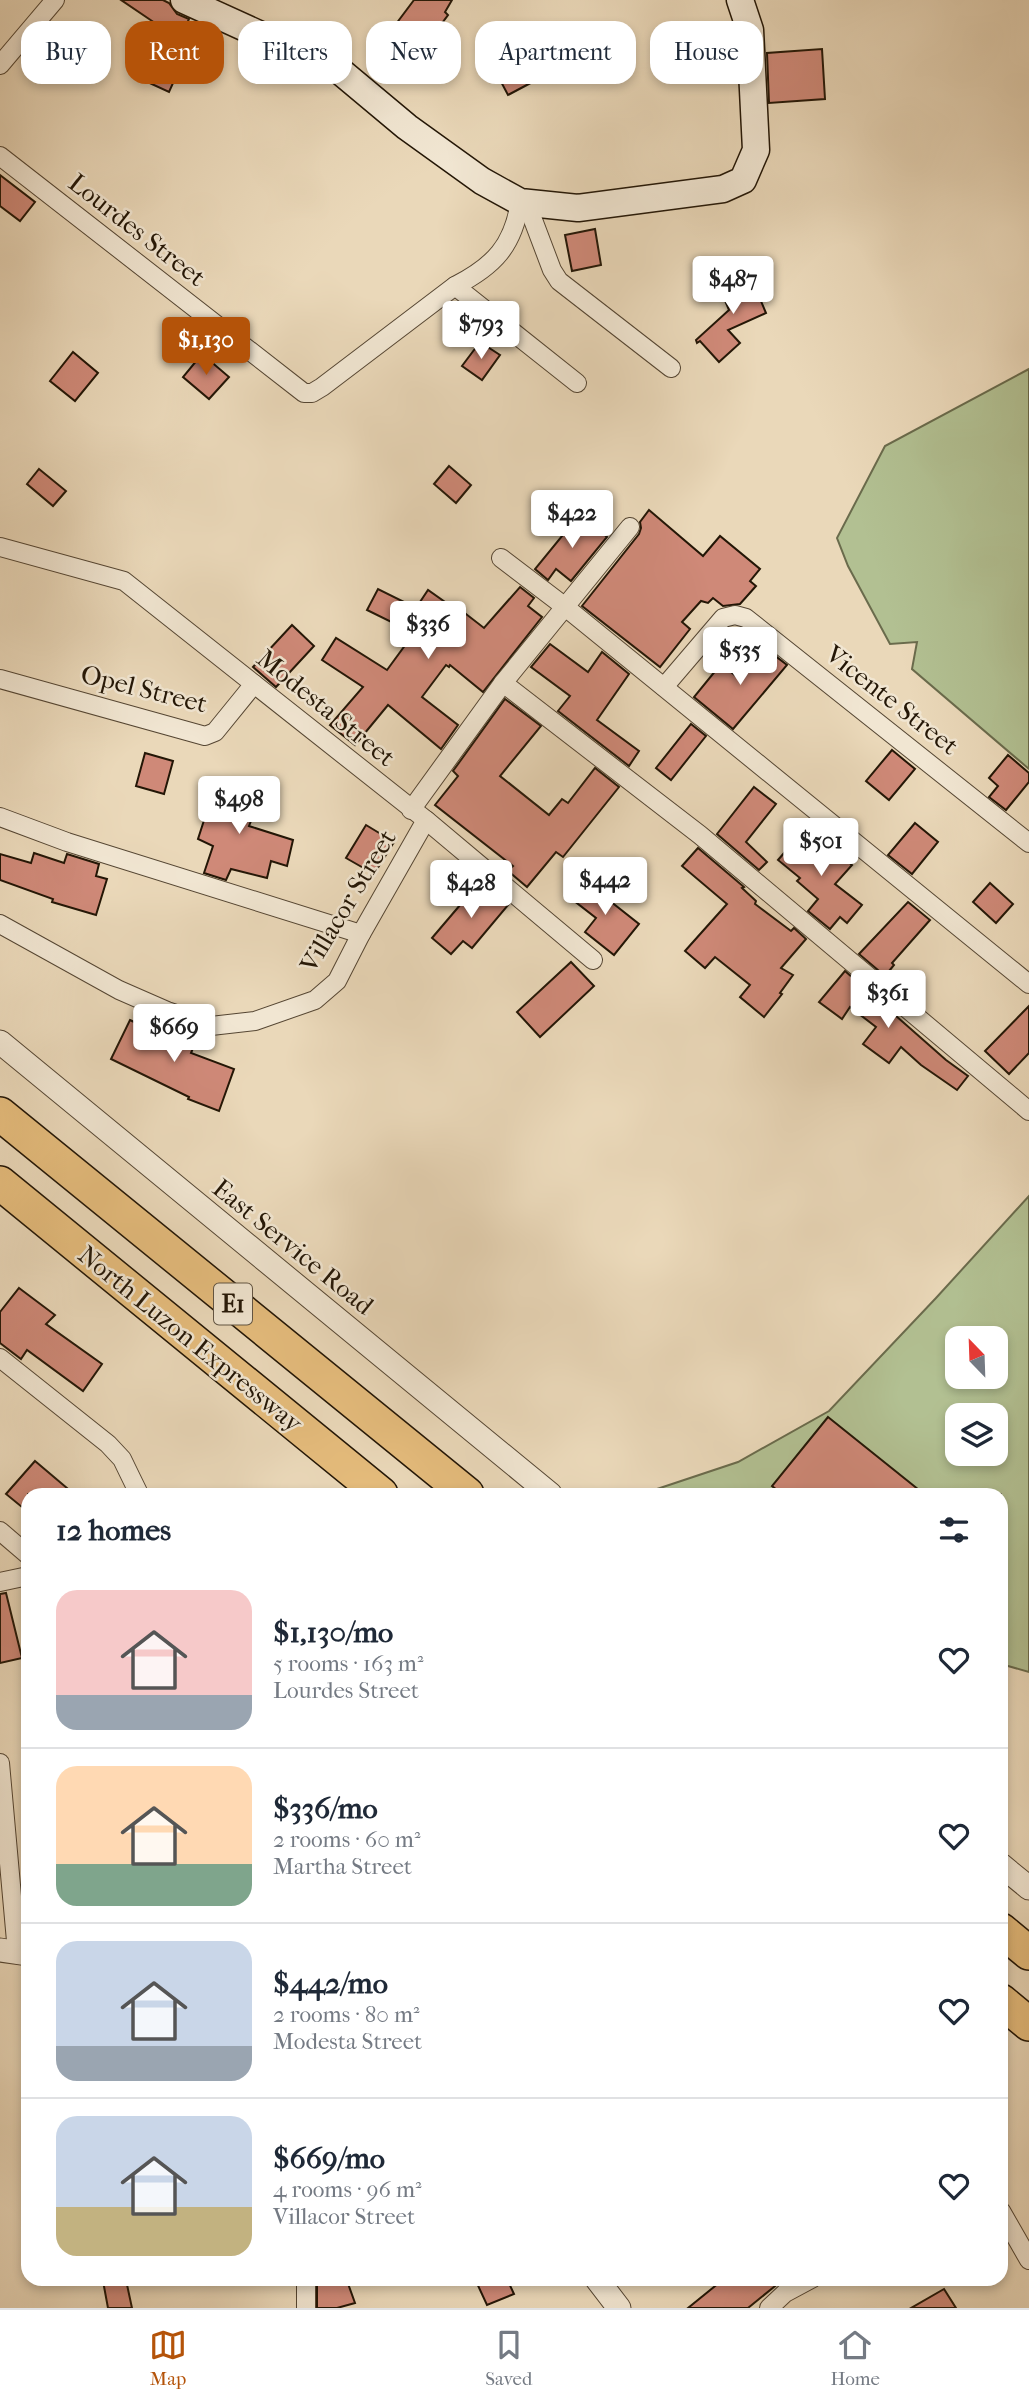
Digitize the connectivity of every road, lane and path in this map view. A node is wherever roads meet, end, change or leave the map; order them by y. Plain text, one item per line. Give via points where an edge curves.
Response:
1 (55, 0) edge
2 (184, 0) edge
3 (740, 0) edge
4 (0, 65) edge
5 (0, 156) edge
6 (524, 203) junction
7 (456, 286) junction
8 (671, 368) dead end
9 (577, 383) dead end
10 (630, 527) dead end
11 (0, 547) edge
12 (501, 558) dead end
13 (564, 606) junction
14 (0, 679) edge
15 (503, 683) junction
16 (254, 684) junction
17 (664, 687) junction
18 (411, 810) junction
19 (0, 817) edge
20 (426, 820) junction
21 (1029, 843) edge
22 (0, 925) edge
23 (360, 934) junction
24 (593, 960) dead end
25 (1029, 984) edge
26 (0, 1042) edge
27 (1029, 1111) edge
28 (0, 1114) edge
29 (0, 1184) edge
30 (0, 1358) edge
31 (136, 1488) edge
32 (374, 1488) edge
33 (460, 1488) edge
34 (543, 1488) edge
35 (0, 1531) edge
36 (21, 1549) edge
37 (21, 1578) edge
38 (0, 1582) edge
39 (0, 1763) edge
40 (1008, 1872) edge
41 (1029, 1888) edge
42 (1008, 1936) edge
43 (15, 1952) edge
44 (1029, 1953) edge
45 (1008, 2007) edge
46 (1029, 2024) edge
47 (1008, 2223) edge
48 (1029, 2260) edge
49 (306, 2286) edge
50 (602, 2286) edge
51 (798, 2286) edge
52 (306, 2308) edge
53 (620, 2308) edge
54 (769, 2308) edge

1 - 4 street
2 - 6 main road via 340,71 482,181
3 - 6 main road via 750,30 756,150 743,180 723,189 578,208
5 - 7 street, Lourdes Street via 304,393 322,387
6 - 7 street, Lourdes Street via 510,239 495,259
6 - 8 street via 559,281
7 - 9 street
10 - 13 street
11 - 16 street, Modesta Street via 124,581
12 - 13 street
13 - 15 street
13 - 17 street
14 - 16 street, Opel Street via 205,736 215,732
15 - 18 street
15 - 27 street via 700,835
16 - 18 street, Modesta Street
17 - 21 street, Vicente Street via 723,618 746,618
17 - 25 street
18 - 20 street, Modesta Street
19 - 23 street
20 - 23 street, Villacor Street
20 - 24 street, Modesta Street
22 - 23 street, Villacor Street via 119,990 211,1026 255,1021 315,1000 337,981
26 - 34 street, East Service Road
28 - 33 highway, North Luzon Expressway / E1
29 - 32 highway, North Luzon Expressway / E1
30 - 31 street via 108,1444
35 - 36 street
37 - 38 street
39 - 43 street
40 - 41 street
42 - 44 highway
45 - 46 highway
47 - 48 street
49 - 52 street
50 - 53 street
51 - 54 street

